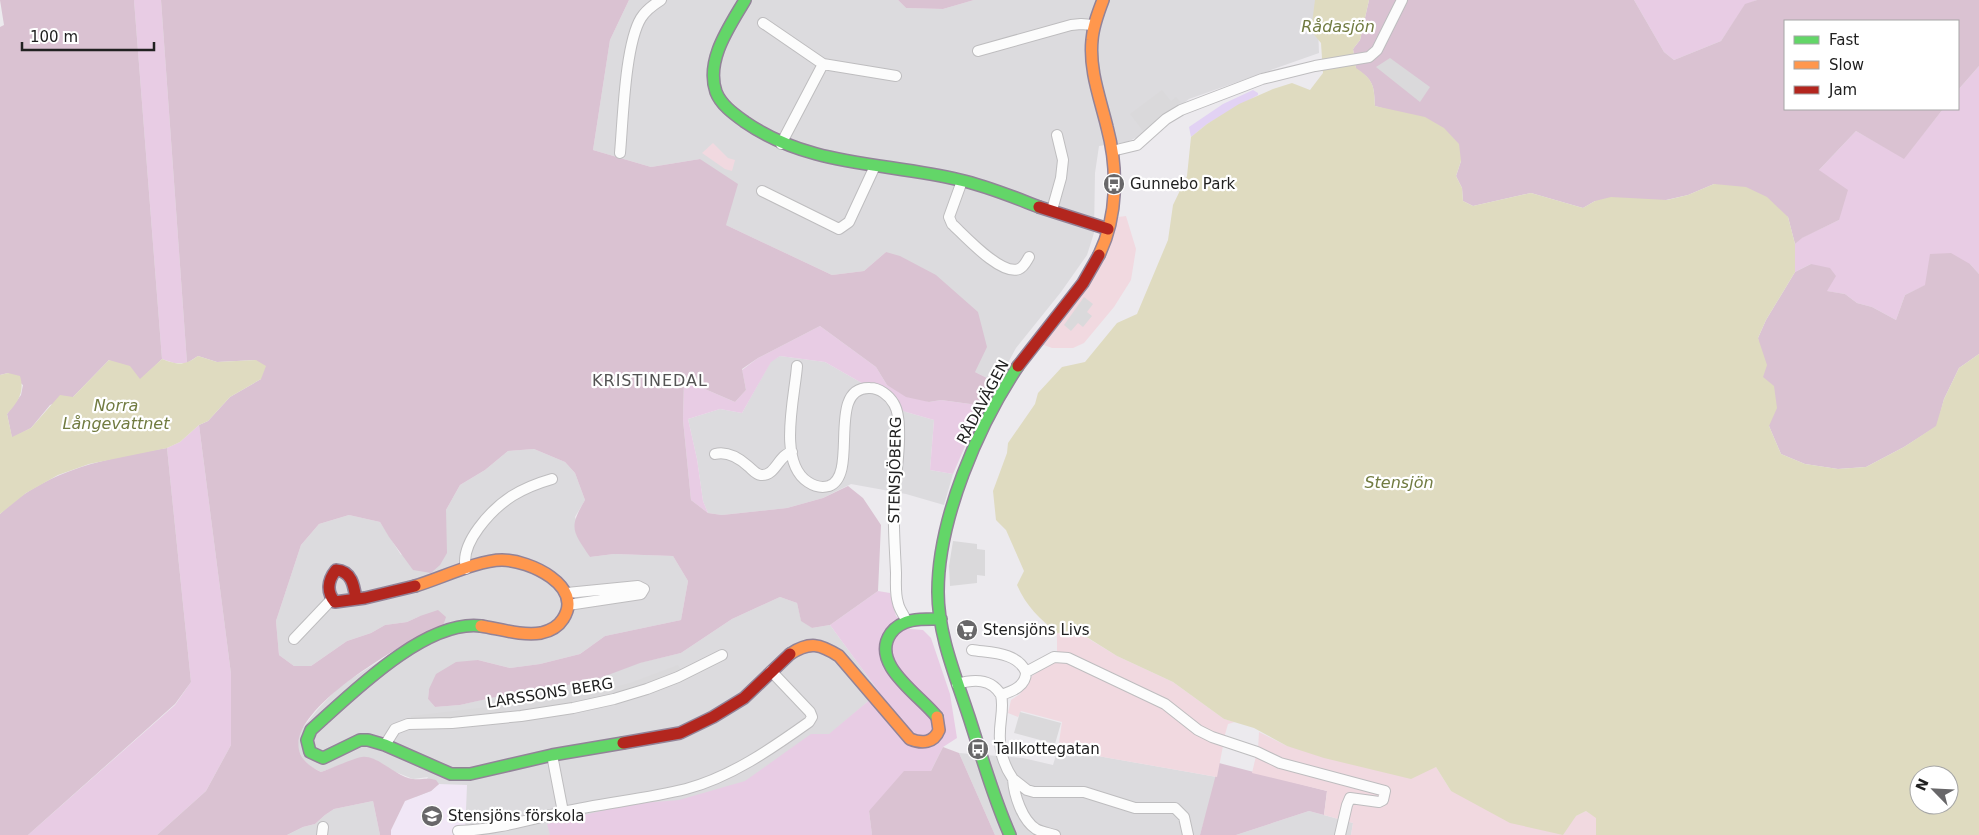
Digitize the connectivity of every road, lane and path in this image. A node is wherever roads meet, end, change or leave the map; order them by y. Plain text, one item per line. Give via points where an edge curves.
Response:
1 (661, 0) edge
2 (745, 0) edge
3 (1103, 0) edge
4 (1402, 0) edge
5 (763, 23) dead end
6 (1093, 25) junction
7 (978, 51) dead end
8 (823, 64) junction
9 (896, 76) dead end
10 (1057, 135) dead end
11 (781, 144) junction
12 (1112, 151) junction
13 (620, 153) dead end
14 (875, 166) junction
15 (962, 180) junction
16 (762, 191) dead end
17 (1052, 210) junction
18 (1108, 229) junction
19 (1028, 257) dead end
20 (797, 366) dead end
21 (792, 452) junction
22 (715, 454) dead end
23 (552, 478) dead end
24 (466, 569) junction
25 (566, 593) junction
26 (332, 599) junction
27 (356, 599) junction
28 (568, 605) junction
29 (941, 619) junction
30 (906, 620) junction
31 (294, 639) dead end
32 (972, 650) dead end
33 (722, 655) dead end
34 (771, 671) junction
35 (1026, 672) junction
36 (957, 684) junction
37 (1002, 695) junction
38 (385, 745) junction
39 (552, 755) junction
40 (1014, 779) junction
41 (563, 812) junction
42 (458, 831) dead end
43 (1010, 835) edge
44 (1055, 835) edge
45 (1188, 835) edge
46 (1340, 835) edge

1 - 13 street via 640,18 634,34
2 - 11 street via 717,56 714,71 717,92 745,122
3 - 6 street, RÅDAVÄGEN
4 - 12 street via 1372,55 1262,79 1181,110 1137,145
5 - 8 street
6 - 7 street via 1071,25
6 - 12 street, RÅDAVÄGEN via 1090,45 1092,66
8 - 9 street
8 - 11 street
10 - 17 street via 1063,160 1062,178
11 - 14 street via 822,157
12 - 18 street, RÅDAVÄGEN via 1114,184
14 - 15 street
14 - 16 street via 849,222 838,229
15 - 17 street
15 - 19 street via 949,217 952,224 994,262 1006,268 1020,269
17 - 18 street
18 - 29 street, RÅDAVÄGEN via 1102,251 1085,280 1030,348 1003,390 960,482 942,552 938,594
20 - 21 street, STENSJÖBERG via 790,419
21 - 22 street via 784,455 773,470 762,475 730,455 723,452
21 - 30 street, STENSJÖBERG via 795,466 804,480 818,486 829,486 840,476 850,399 865,388 875,388 894,403 899,428 894,502 897,594
23 - 24 street via 514,494 491,514 468,546 464,561
24 - 25 street via 490,561 513,561 550,576 562,584
24 - 27 street via 400,591
25 - 28 street
25 - 28 street via 638,586 644,590 641,594
26 - 27 street via 338,602
26 - 27 street via 329,593 331,578 340,569 351,577
26 - 31 street
28 - 38 street via 561,623 544,632 466,626 418,644 367,680 311,730 306,746 314,756 324,758 360,740
29 - 30 street
29 - 36 street, RÅDAVÄGEN
30 - 34 street via 892,631 886,652 901,681 932,710 940,723 938,733 930,742 910,739 840,656 824,646 809,644 801,647
32 - 35 street via 1018,660
33 - 38 street, LARSSONS BERG via 647,689 614,699 520,716 408,724 395,730
34 - 39 street via 732,707 680,733
34 - 41 street via 812,717 772,749 709,782 686,789
35 - 37 street via 1022,685
35 - 46 street via 1054,657 1068,658 1165,704 1212,737 1280,763 1385,791 1383,800 1379,802 1350,798
36 - 37 street via 982,681 994,686
36 - 43 street, RÅDAVÄGEN via 987,779
37 - 40 street via 999,745 1007,770
38 - 39 street via 451,774 470,774
39 - 41 street
40 - 44 street via 1014,790 1031,825
40 - 45 street via 1034,792 1084,792 1135,808 1175,808 1184,816
41 - 42 street via 476,831

